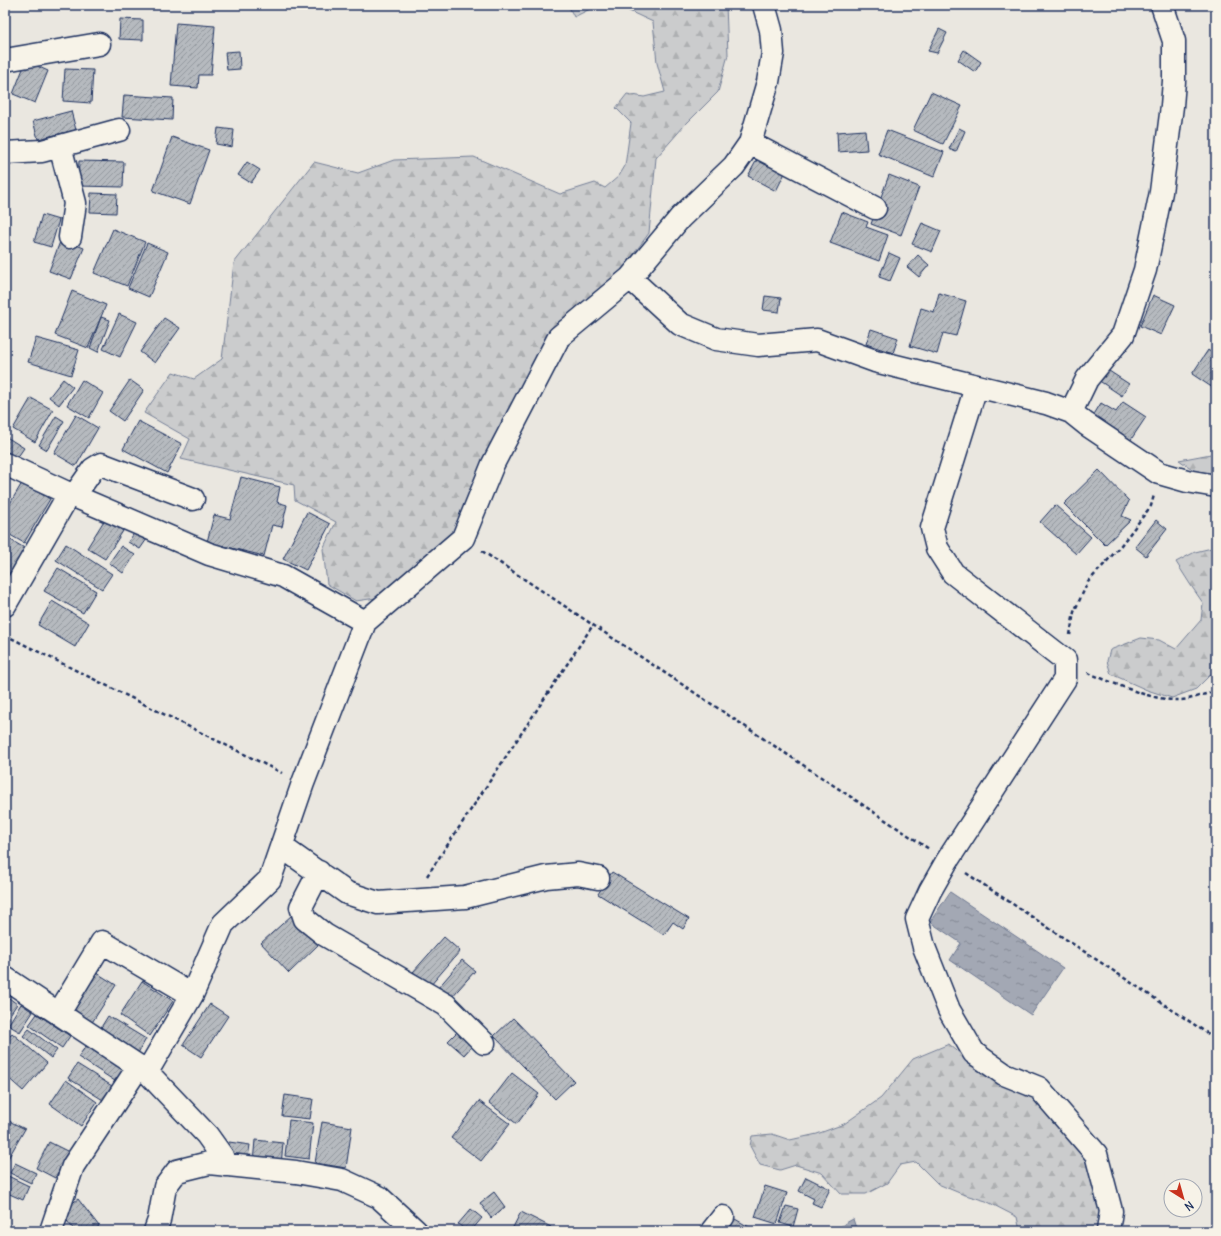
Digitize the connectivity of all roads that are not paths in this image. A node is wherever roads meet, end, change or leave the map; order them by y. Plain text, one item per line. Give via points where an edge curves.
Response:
1 (764, 5) edge
2 (1162, 5) edge
3 (99, 44) dead end
4 (5, 60) edge
5 (119, 130) dead end
6 (750, 143) junction
7 (60, 146) junction
8 (5, 153) edge
9 (875, 208) dead end
10 (70, 236) dead end
11 (630, 278) junction
12 (976, 387) junction
13 (1071, 412) junction
14 (5, 464) edge
15 (1216, 486) edge
16 (71, 495) junction
17 (193, 499) dead end
18 (5, 605) edge
19 (364, 622) junction
20 (282, 847) junction
21 (319, 872) junction
22 (598, 878) dead end
23 (5, 978) edge
24 (192, 995) junction
25 (59, 1013) junction
26 (484, 1043) dead end
27 (143, 1069) junction
28 (225, 1165) junction
29 (51, 1231) edge
30 (156, 1231) edge
31 (416, 1231) edge
32 (1108, 1231) edge

1 - 6 street via 771,30 773,53 768,82
2 - 13 street via 1174,41 1174,81 1161,192 1146,270 1123,335 1087,379
3 - 4 street
5 - 7 street
6 - 9 street
6 - 11 street via 734,166 680,218
7 - 8 street via 42,151
7 - 10 street via 75,202
11 - 12 street via 680,324 716,339 758,345 817,340 876,361
11 - 19 street via 559,337 493,464 463,538
12 - 13 street via 1046,403
12 - 32 street via 932,528 937,548 953,573 1065,660 1065,678 947,861 917,919 924,947 949,1010 974,1053 1004,1074 1039,1088 1096,1154 1110,1210
13 - 15 street via 1159,473
14 - 16 street
16 - 17 street via 93,469 102,464
16 - 18 street
16 - 19 street via 209,554 283,576
19 - 20 street via 303,783
20 - 21 street
20 - 24 street via 270,879 223,924
21 - 22 street via 347,893 378,903 465,897 546,877 578,874
21 - 26 street via 301,907 305,919 325,935 446,1005
23 - 25 street
24 - 25 street via 102,942
24 - 27 street
25 - 27 street
27 - 28 street via 207,1135 222,1156
27 - 29 street via 73,1166
28 - 30 street via 209,1163 177,1171 164,1187
28 - 31 street via 296,1172 342,1180 379,1197

